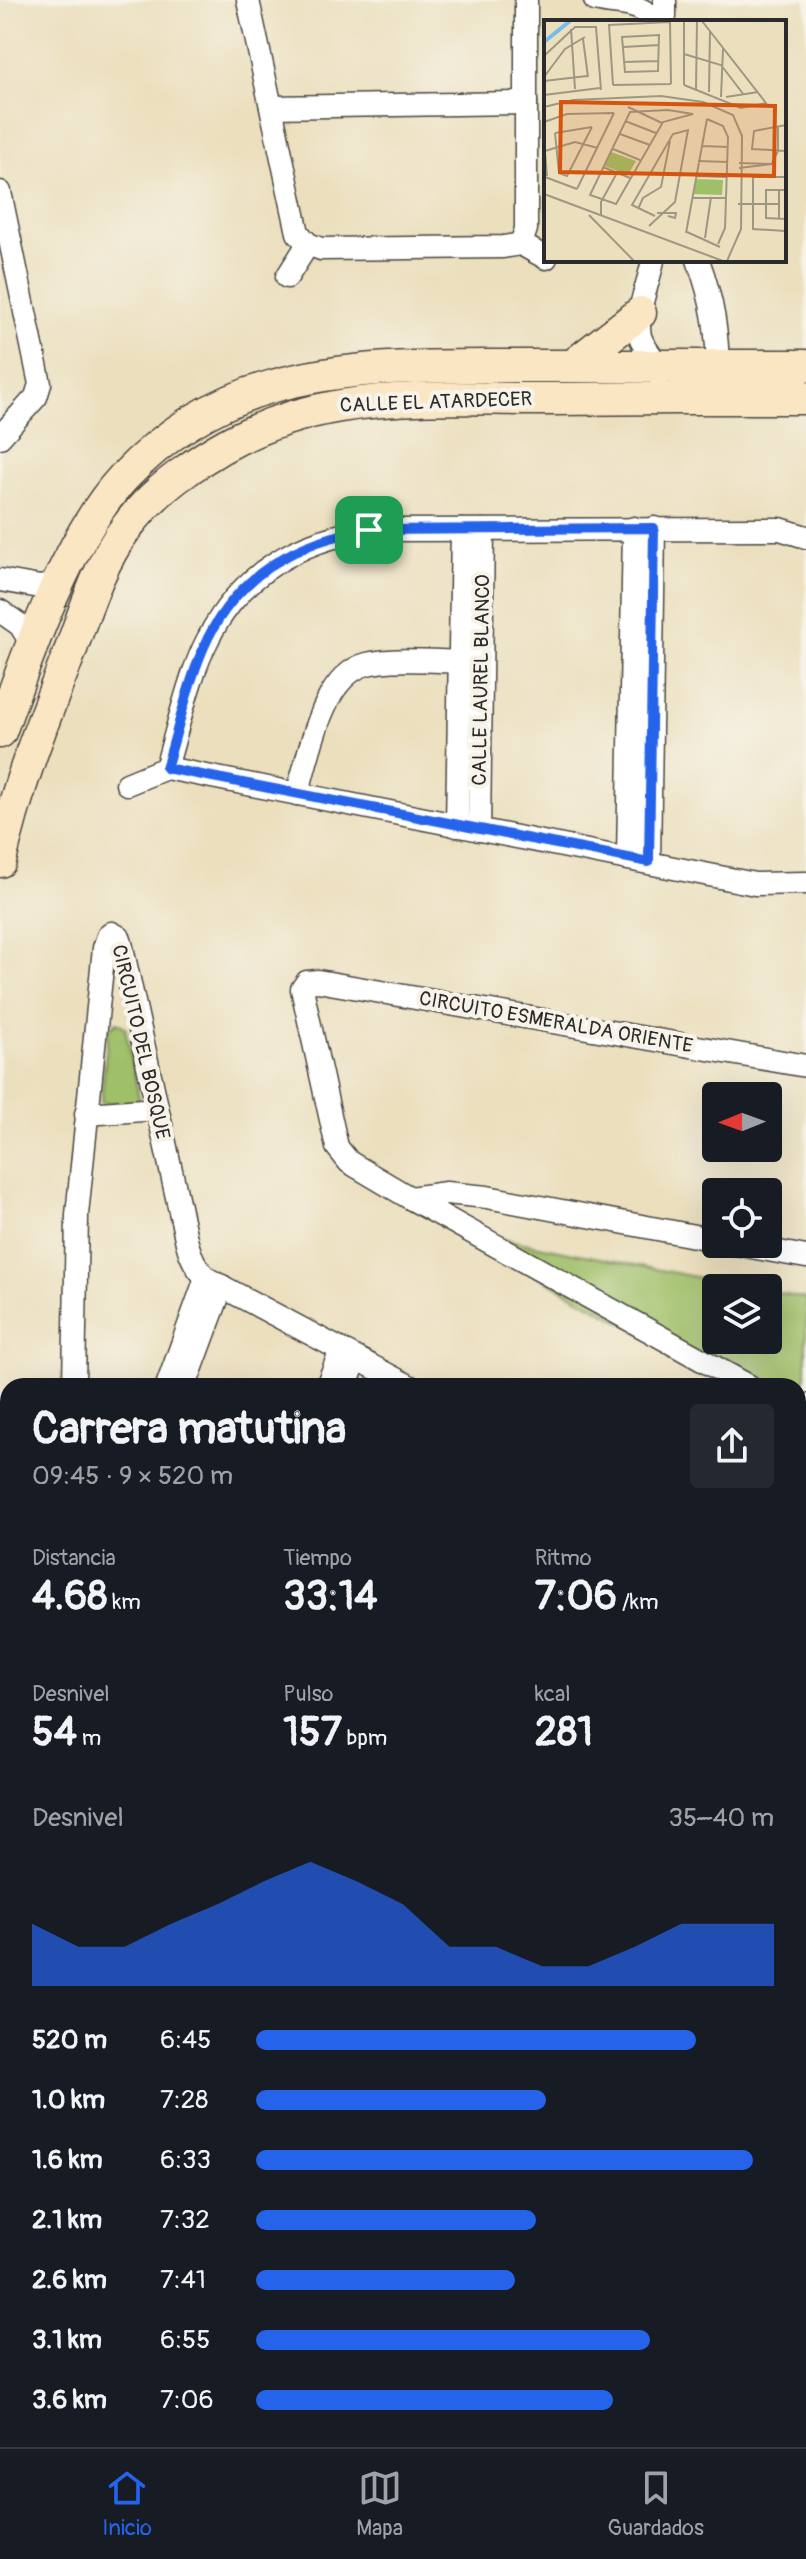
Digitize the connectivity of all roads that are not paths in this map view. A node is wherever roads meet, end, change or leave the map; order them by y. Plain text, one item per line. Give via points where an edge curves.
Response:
1 (248, 0) edge
2 (526, 0) edge
3 (595, 0) edge
4 (664, 17) edge
5 (536, 26) edge
6 (526, 103) junction
7 (271, 107) junction
8 (0, 192) edge
9 (308, 244) junction
10 (521, 244) junction
11 (544, 257) edge
12 (653, 262) edge
13 (699, 262) edge
14 (287, 277) dead end
15 (640, 313) junction
16 (572, 366) junction
17 (659, 366) junction
18 (718, 366) junction
19 (806, 366) edge
20 (660, 398) junction
21 (718, 398) junction
22 (806, 398) edge
23 (0, 437) edge
24 (644, 528) junction
25 (473, 530) junction
26 (806, 537) edge
27 (0, 580) edge
28 (59, 583) junction
29 (90, 598) junction
30 (0, 611) edge
31 (33, 646) junction
32 (470, 662) junction
33 (0, 732) edge
34 (166, 768) junction
35 (127, 784) dead end
36 (297, 794) junction
37 (468, 828) junction
38 (638, 860) junction
39 (0, 861) edge
40 (806, 883) edge
41 (806, 1066) edge
42 (157, 1109) junction
43 (86, 1114) junction
44 (410, 1198) junction
45 (702, 1237) edge
46 (782, 1253) edge
47 (806, 1257) edge
48 (214, 1282) junction
49 (348, 1355) junction
50 (74, 1378) edge
51 (171, 1378) edge
52 (187, 1378) edge
53 (332, 1378) edge
54 (347, 1378) edge
55 (393, 1378) edge
56 (735, 1378) edge

1 - 7 street
2 - 5 street
3 - 4 street
5 - 6 street
6 - 7 street
6 - 10 street via 526,229
7 - 9 street via 298,233
8 - 23 street via 40,384 36,397
9 - 10 street via 321,249
9 - 14 street
10 - 11 street
12 - 15 street
13 - 18 street via 717,327
15 - 16 street
15 - 17 street via 645,348
16 - 17 street, CALLE EL ATARDECER
16 - 28 street, CALLE EL ATARDECER via 359,372 305,378 241,396 178,430 122,479 89,525
17 - 18 street, CALLE EL ATARDECER
17 - 20 street
18 - 19 street, CALLE EL ATARDECER
18 - 21 street
20 - 21 street, CALLE EL ATARDECER
20 - 29 street, CALLE EL ATARDECER via 415,400 323,407 255,428 207,455 150,500 126,528
21 - 22 street, CALLE EL ATARDECER
24 - 25 street
24 - 26 street via 780,529
24 - 38 street
25 - 32 street, CALLE LAUREL BLANCO
25 - 34 street via 369,530 332,536 296,549 258,574 229,604 207,640
27 - 28 street via 40,587
28 - 29 street
28 - 31 street, CALLE EL ATARDECER
29 - 39 street, CALLE EL ATARDECER via 42,725
30 - 31 street via 20,625
31 - 33 street, CALLE EL ATARDECER
32 - 36 street via 371,663 347,674 327,700
32 - 37 street, CALLE LAUREL BLANCO
34 - 35 street
34 - 36 street
36 - 37 street
37 - 38 street
38 - 40 street via 755,884
41 - 44 street, CIRCUITO ESMERALDA ORIENTE via 307,982 302,989 340,1154
42 - 43 street
42 - 43 street, CIRCUITO DEL BOSQUE via 121,943 112,933 104,948
42 - 48 street, CIRCUITO DEL BOSQUE via 191,1258
43 - 50 street, CIRCUITO DEL BOSQUE via 77,1215
44 - 45 street via 446,1193 487,1197
44 - 56 street
46 - 47 street
48 - 49 street
48 - 51 street
48 - 52 street
49 - 53 street
49 - 54 street
49 - 55 street

